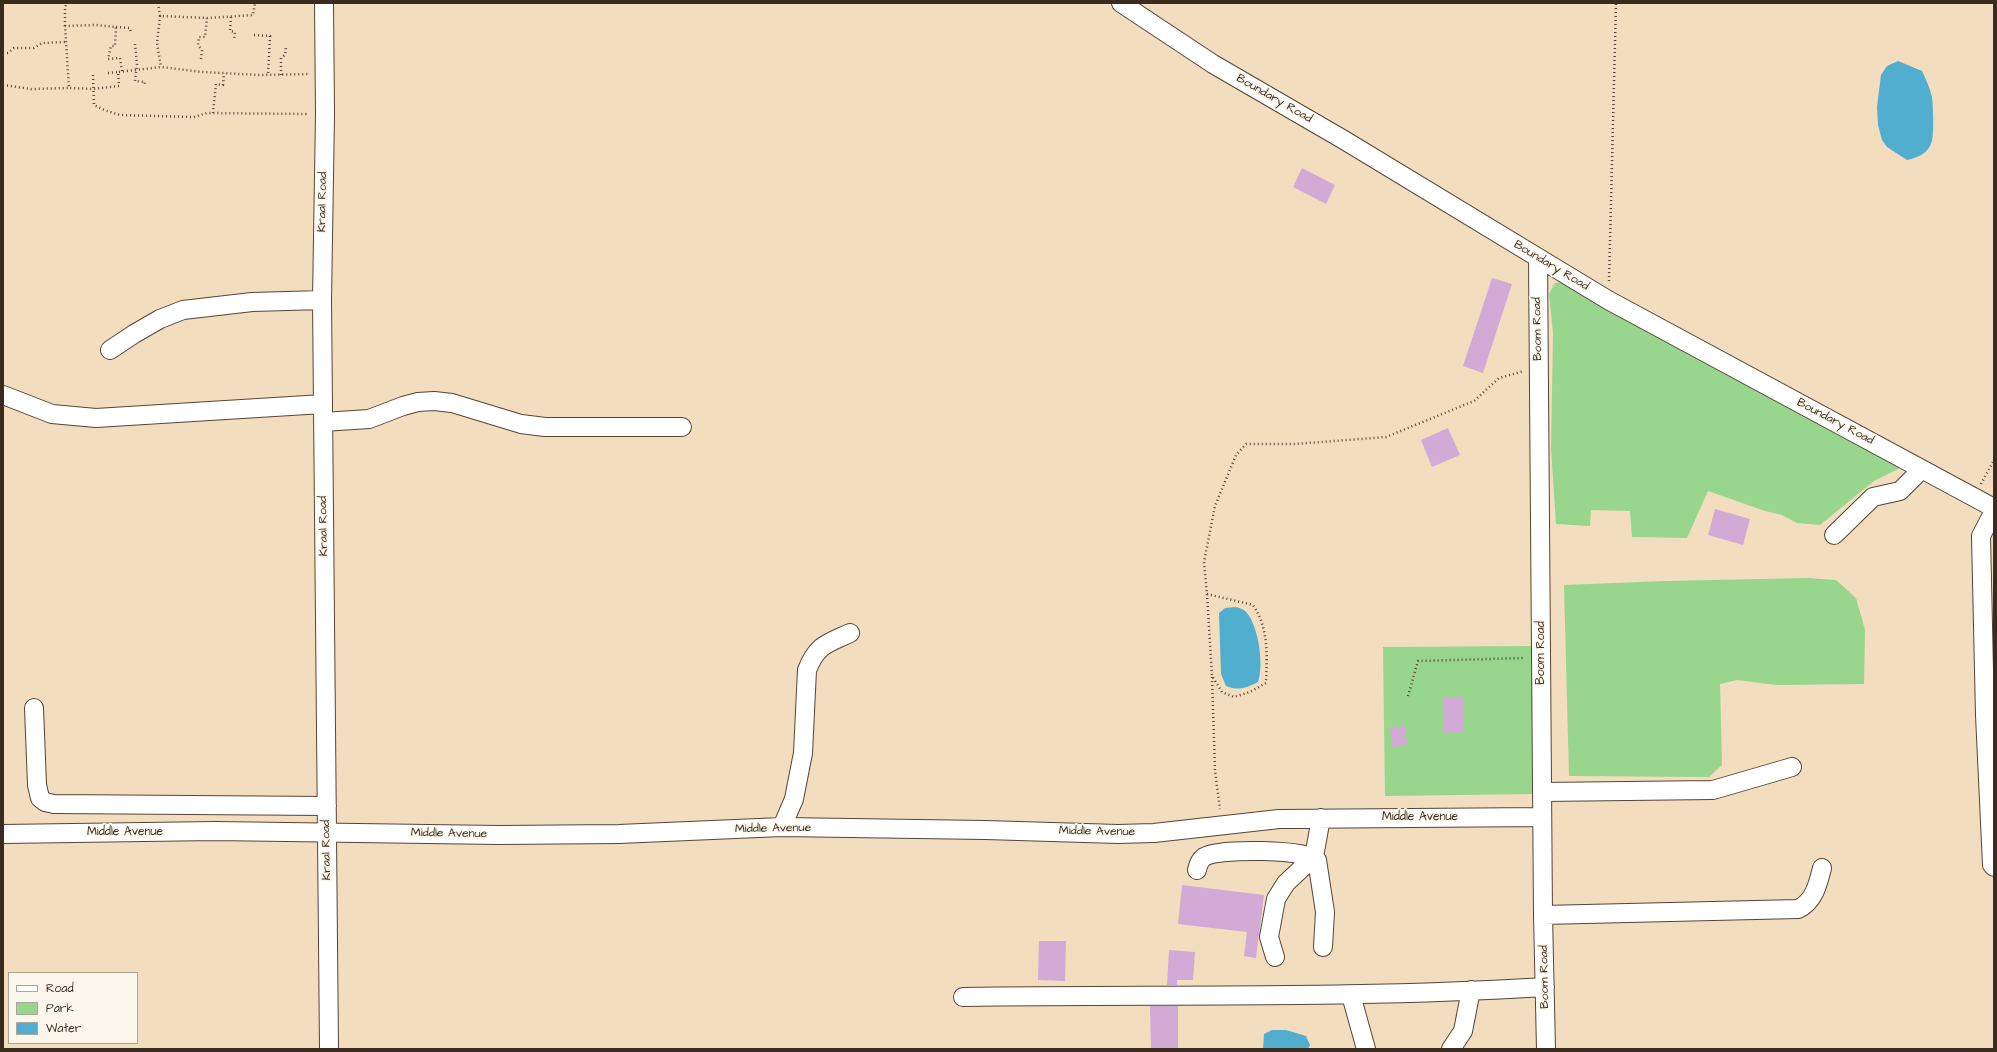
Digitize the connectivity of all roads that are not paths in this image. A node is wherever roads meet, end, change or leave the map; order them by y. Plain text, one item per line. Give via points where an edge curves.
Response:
1 (324, 3) edge
2 (1121, 3) edge
3 (1538, 258) junction
4 (322, 300) junction
5 (110, 350) dead end
6 (3, 395) edge
7 (323, 404) junction
8 (323, 422) junction
9 (682, 427) dead end
10 (1922, 469) junction
11 (1994, 508) edge
12 (1994, 511) edge
13 (1834, 535) dead end
14 (850, 633) dead end
15 (34, 708) dead end
16 (1792, 767) dead end
17 (1542, 792) junction
18 (327, 806) junction
19 (1542, 817) junction
20 (1320, 818) junction
21 (782, 827) junction
22 (327, 833) junction
23 (3, 834) edge
24 (1314, 857) junction
25 (1994, 867) edge
26 (1822, 868) dead end
27 (1197, 870) dead end
28 (1543, 915) junction
29 (1322, 947) dead end
30 (1275, 957) dead end
31 (1545, 987) junction
32 (1471, 990) junction
33 (1351, 995) junction
34 (963, 997) dead end
35 (329, 1049) edge
36 (1366, 1049) edge
37 (1451, 1049) edge
38 (1546, 1049) edge

1 - 4 street, Kraal Road
2 - 3 street, Boundary Road via 1213,64
3 - 10 street, Boundary Road via 1608,300
3 - 17 street, Boom Road
4 - 5 street via 252,302 183,310 160,319
4 - 7 street, Kraal Road
6 - 7 street via 52,414 96,418
7 - 8 street, Kraal Road
8 - 9 street via 369,419 403,406 434,401 465,406 521,424 546,427
8 - 18 street, Kraal Road
10 - 11 street, Boundary Road
10 - 13 street via 1900,491 1873,497
12 - 25 street via 1982,536 1985,715
14 - 21 street via 823,645 812,658 807,670 803,753 794,799
15 - 18 street via 38,785 40,798 45,802
16 - 17 street via 1713,790
17 - 19 street, Boom Road
18 - 22 street, Kraal Road
19 - 20 street, Middle Avenue
19 - 28 street, Boom Road
20 - 21 street, Middle Avenue via 1279,819 1118,834
20 - 24 street
21 - 22 street, Middle Avenue via 619,834
22 - 23 street, Middle Avenue via 207,831
22 - 35 street, Kraal Road
24 - 27 street via 1255,851 1222,852 1204,857
24 - 29 street via 1325,912
24 - 30 street via 1286,883 1276,899 1269,937
26 - 28 street via 1811,899 1798,909
28 - 31 street, Boom Road
31 - 32 street
31 - 38 street, Boom Road
32 - 33 street
32 - 37 street via 1462,1031
33 - 34 street
33 - 36 street

